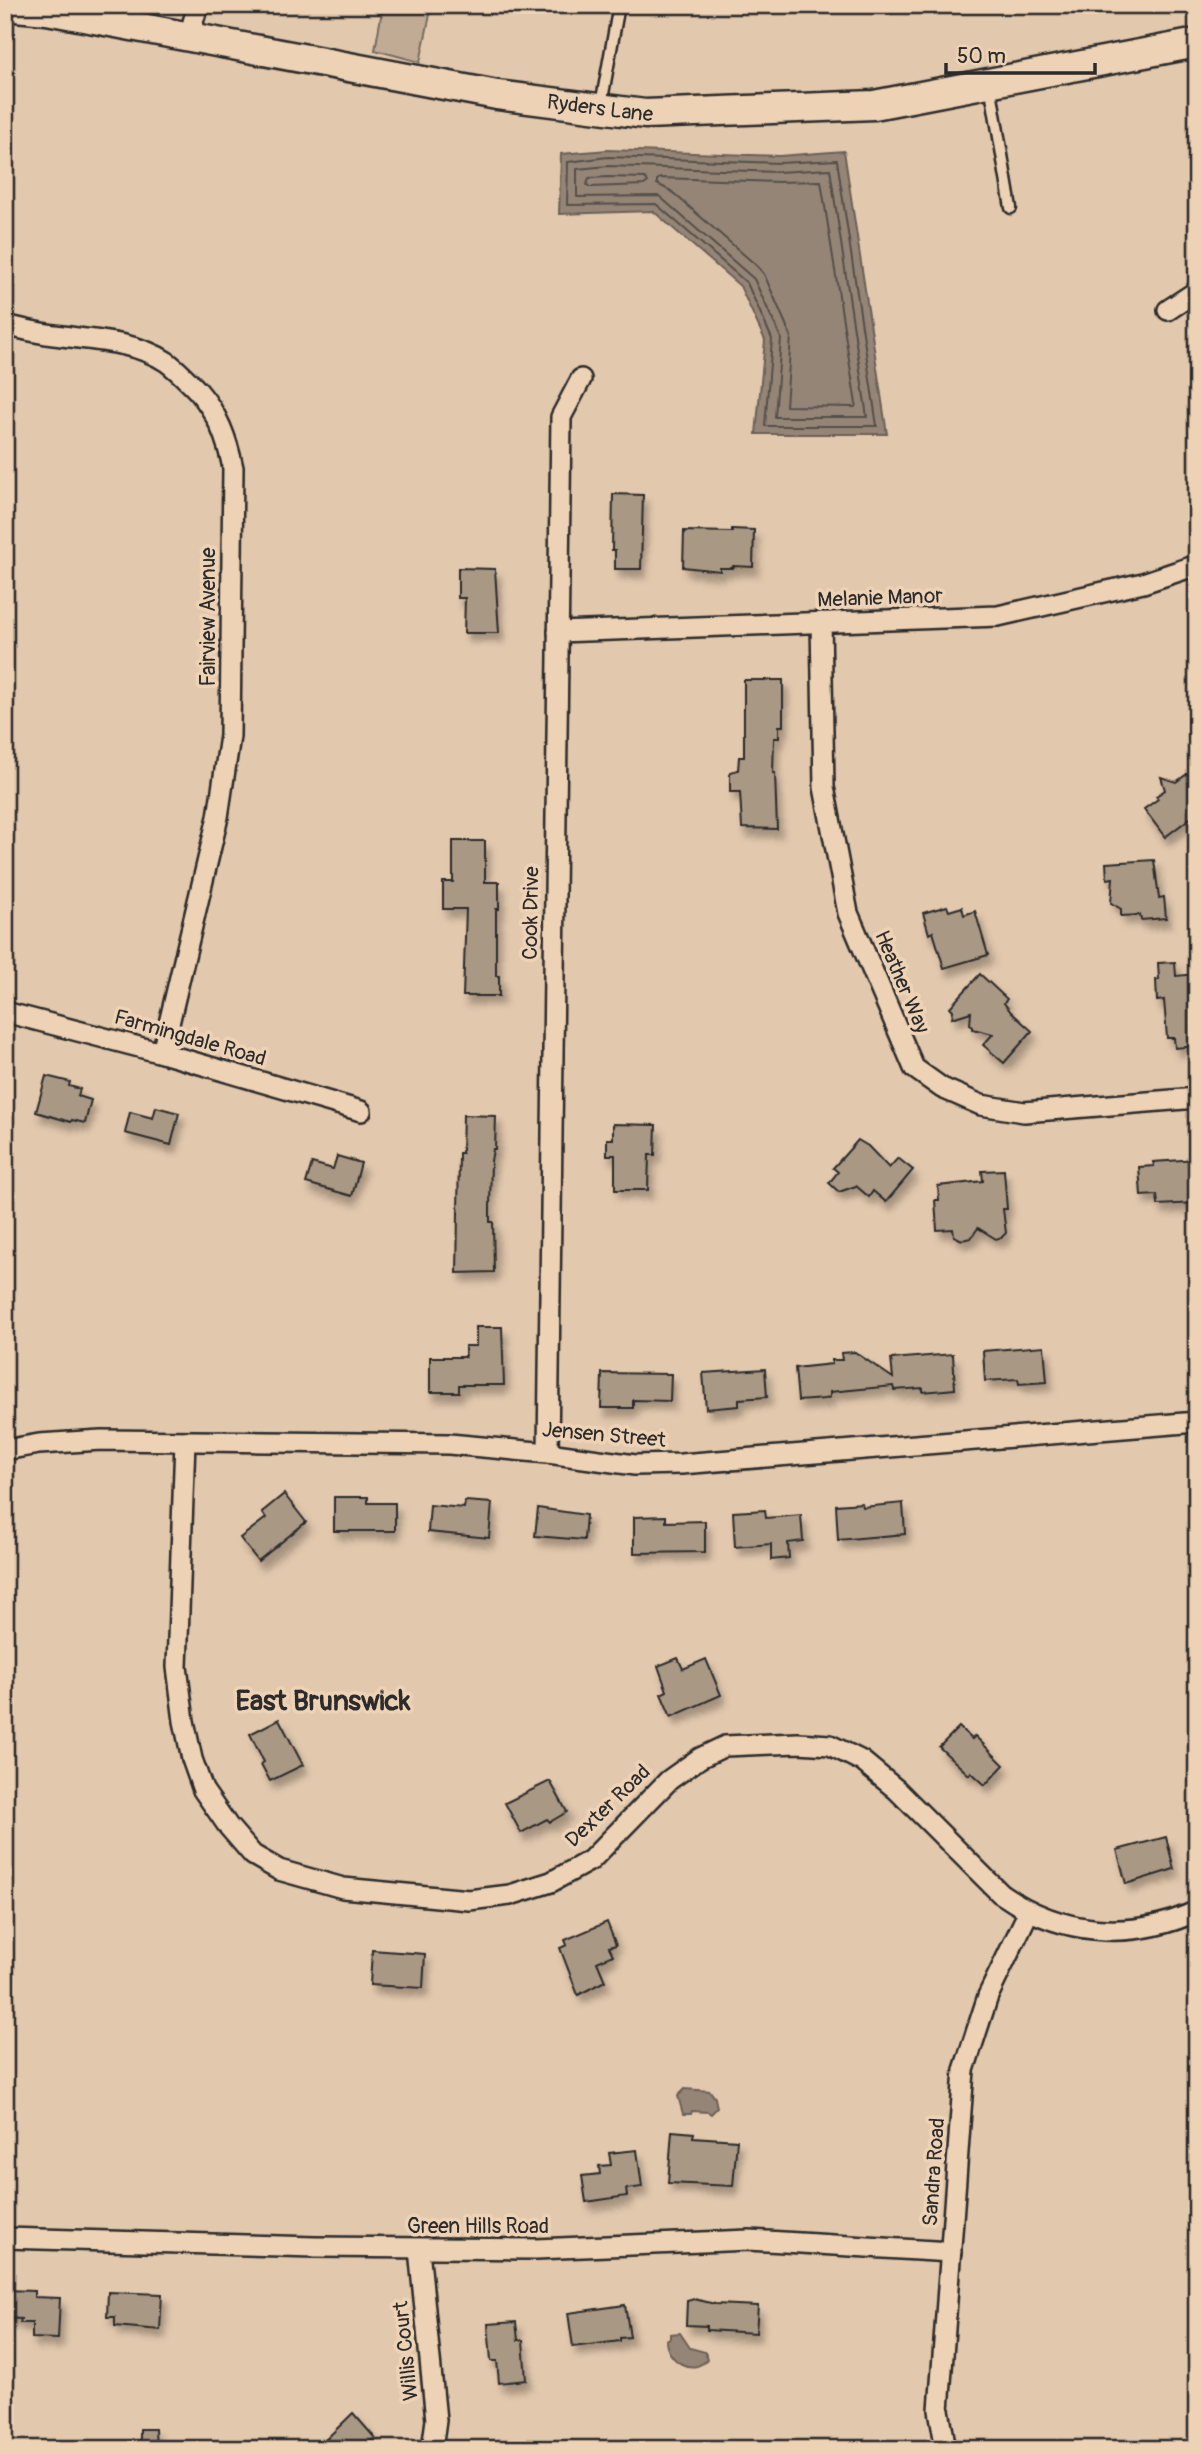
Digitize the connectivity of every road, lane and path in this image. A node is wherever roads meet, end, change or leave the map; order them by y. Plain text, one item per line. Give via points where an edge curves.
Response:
1 (198, 5) edge
2 (619, 5) edge
3 (5, 6) edge
4 (189, 36) junction
5 (1197, 43) edge
6 (990, 83) junction
7 (600, 108) junction
8 (1011, 208) dead end
9 (1197, 291) edge
10 (1167, 310) dead end
11 (5, 325) edge
12 (581, 379) dead end
13 (1197, 565) edge
14 (821, 622) junction
15 (558, 632) junction
16 (5, 1012) edge
17 (162, 1053) junction
18 (1197, 1098) edge
19 (361, 1111) dead end
20 (1197, 1422) edge
21 (185, 1441) junction
22 (5, 1450) edge
23 (548, 1452) junction
24 (1029, 1911) junction
25 (1197, 1911) edge
26 (5, 2238) edge
27 (419, 2249) junction
28 (951, 2252) junction
29 (432, 2449) edge
30 (946, 2449) edge

1 - 4 street
2 - 7 lane
3 - 4 main road, Ryders Lane via 47,9
4 - 7 main road, Ryders Lane via 497,95
5 - 6 main road, Ryders Lane
6 - 7 main road, Ryders Lane via 874,105 645,114
6 - 8 lane
9 - 10 street
11 - 17 street, Fairview Avenue via 123,346 165,361 208,403 229,448 233,468 230,736 218,817
12 - 15 street, Cook Drive via 561,417
13 - 14 street, Melanie Manor via 1143,583 998,617
14 - 15 street, Melanie Manor
14 - 18 street, Heather Way via 824,787 848,913 914,1068 942,1088 981,1105 1024,1112
15 - 23 street, Cook Drive
16 - 17 street, Farmingdale Road
17 - 19 street, Farmingdale Road
20 - 23 street, Jensen Street via 681,1464 635,1465
21 - 22 street, Jensen Street via 102,1440
21 - 23 street, Jensen Street via 449,1444
21 - 24 street, Dexter Road via 177,1667 192,1759 203,1790 228,1826 253,1855 279,1870 343,1888 469,1900 510,1895 551,1882 591,1860 669,1780 700,1758 725,1746 798,1743 830,1745 862,1761 985,1880
24 - 25 street, Dexter Road via 1068,1926 1116,1931 1164,1924
24 - 28 street, Sandra Road via 988,1996 964,2070
26 - 27 street, Green Hills Road
27 - 28 street, Green Hills Road via 750,2240
27 - 29 street, Willis Court via 436,2420
28 - 30 street, Sandra Road via 939,2410

